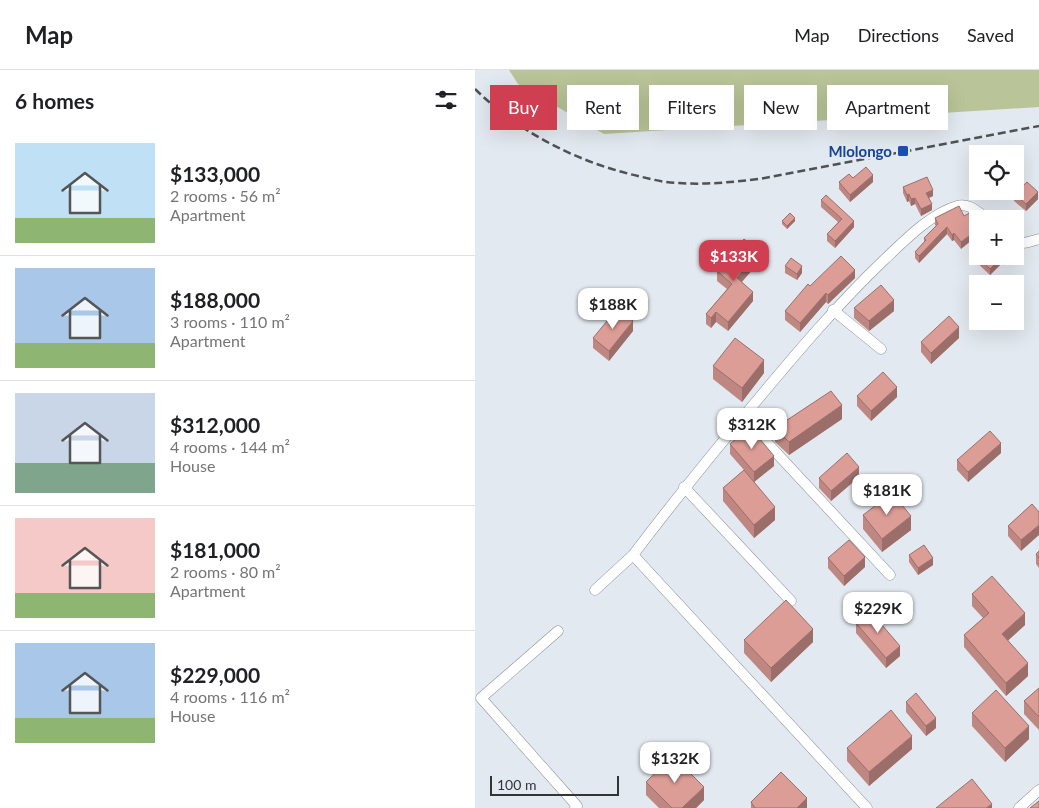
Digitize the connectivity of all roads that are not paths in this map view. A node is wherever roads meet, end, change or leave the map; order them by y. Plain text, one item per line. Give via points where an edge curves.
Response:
1 (975, 210) edge
2 (1039, 238) edge
3 (1024, 243) edge
4 (833, 310) junction
5 (881, 350) dead end
6 (743, 417) junction
7 (684, 487) junction
8 (633, 555) junction
9 (890, 575) dead end
10 (595, 590) dead end
11 (791, 601) dead end
12 (558, 631) dead end
13 (477, 698) edge
14 (1039, 790) edge
15 (575, 808) edge
16 (867, 808) edge
17 (1019, 808) edge

1 - 4 street via 965,205 958,206 919,228
2 - 3 street
4 - 5 street
4 - 6 street
6 - 7 street
6 - 9 street
7 - 8 street
7 - 11 street
8 - 10 street
8 - 16 street
12 - 13 street
13 - 15 street via 577,806
14 - 17 street

